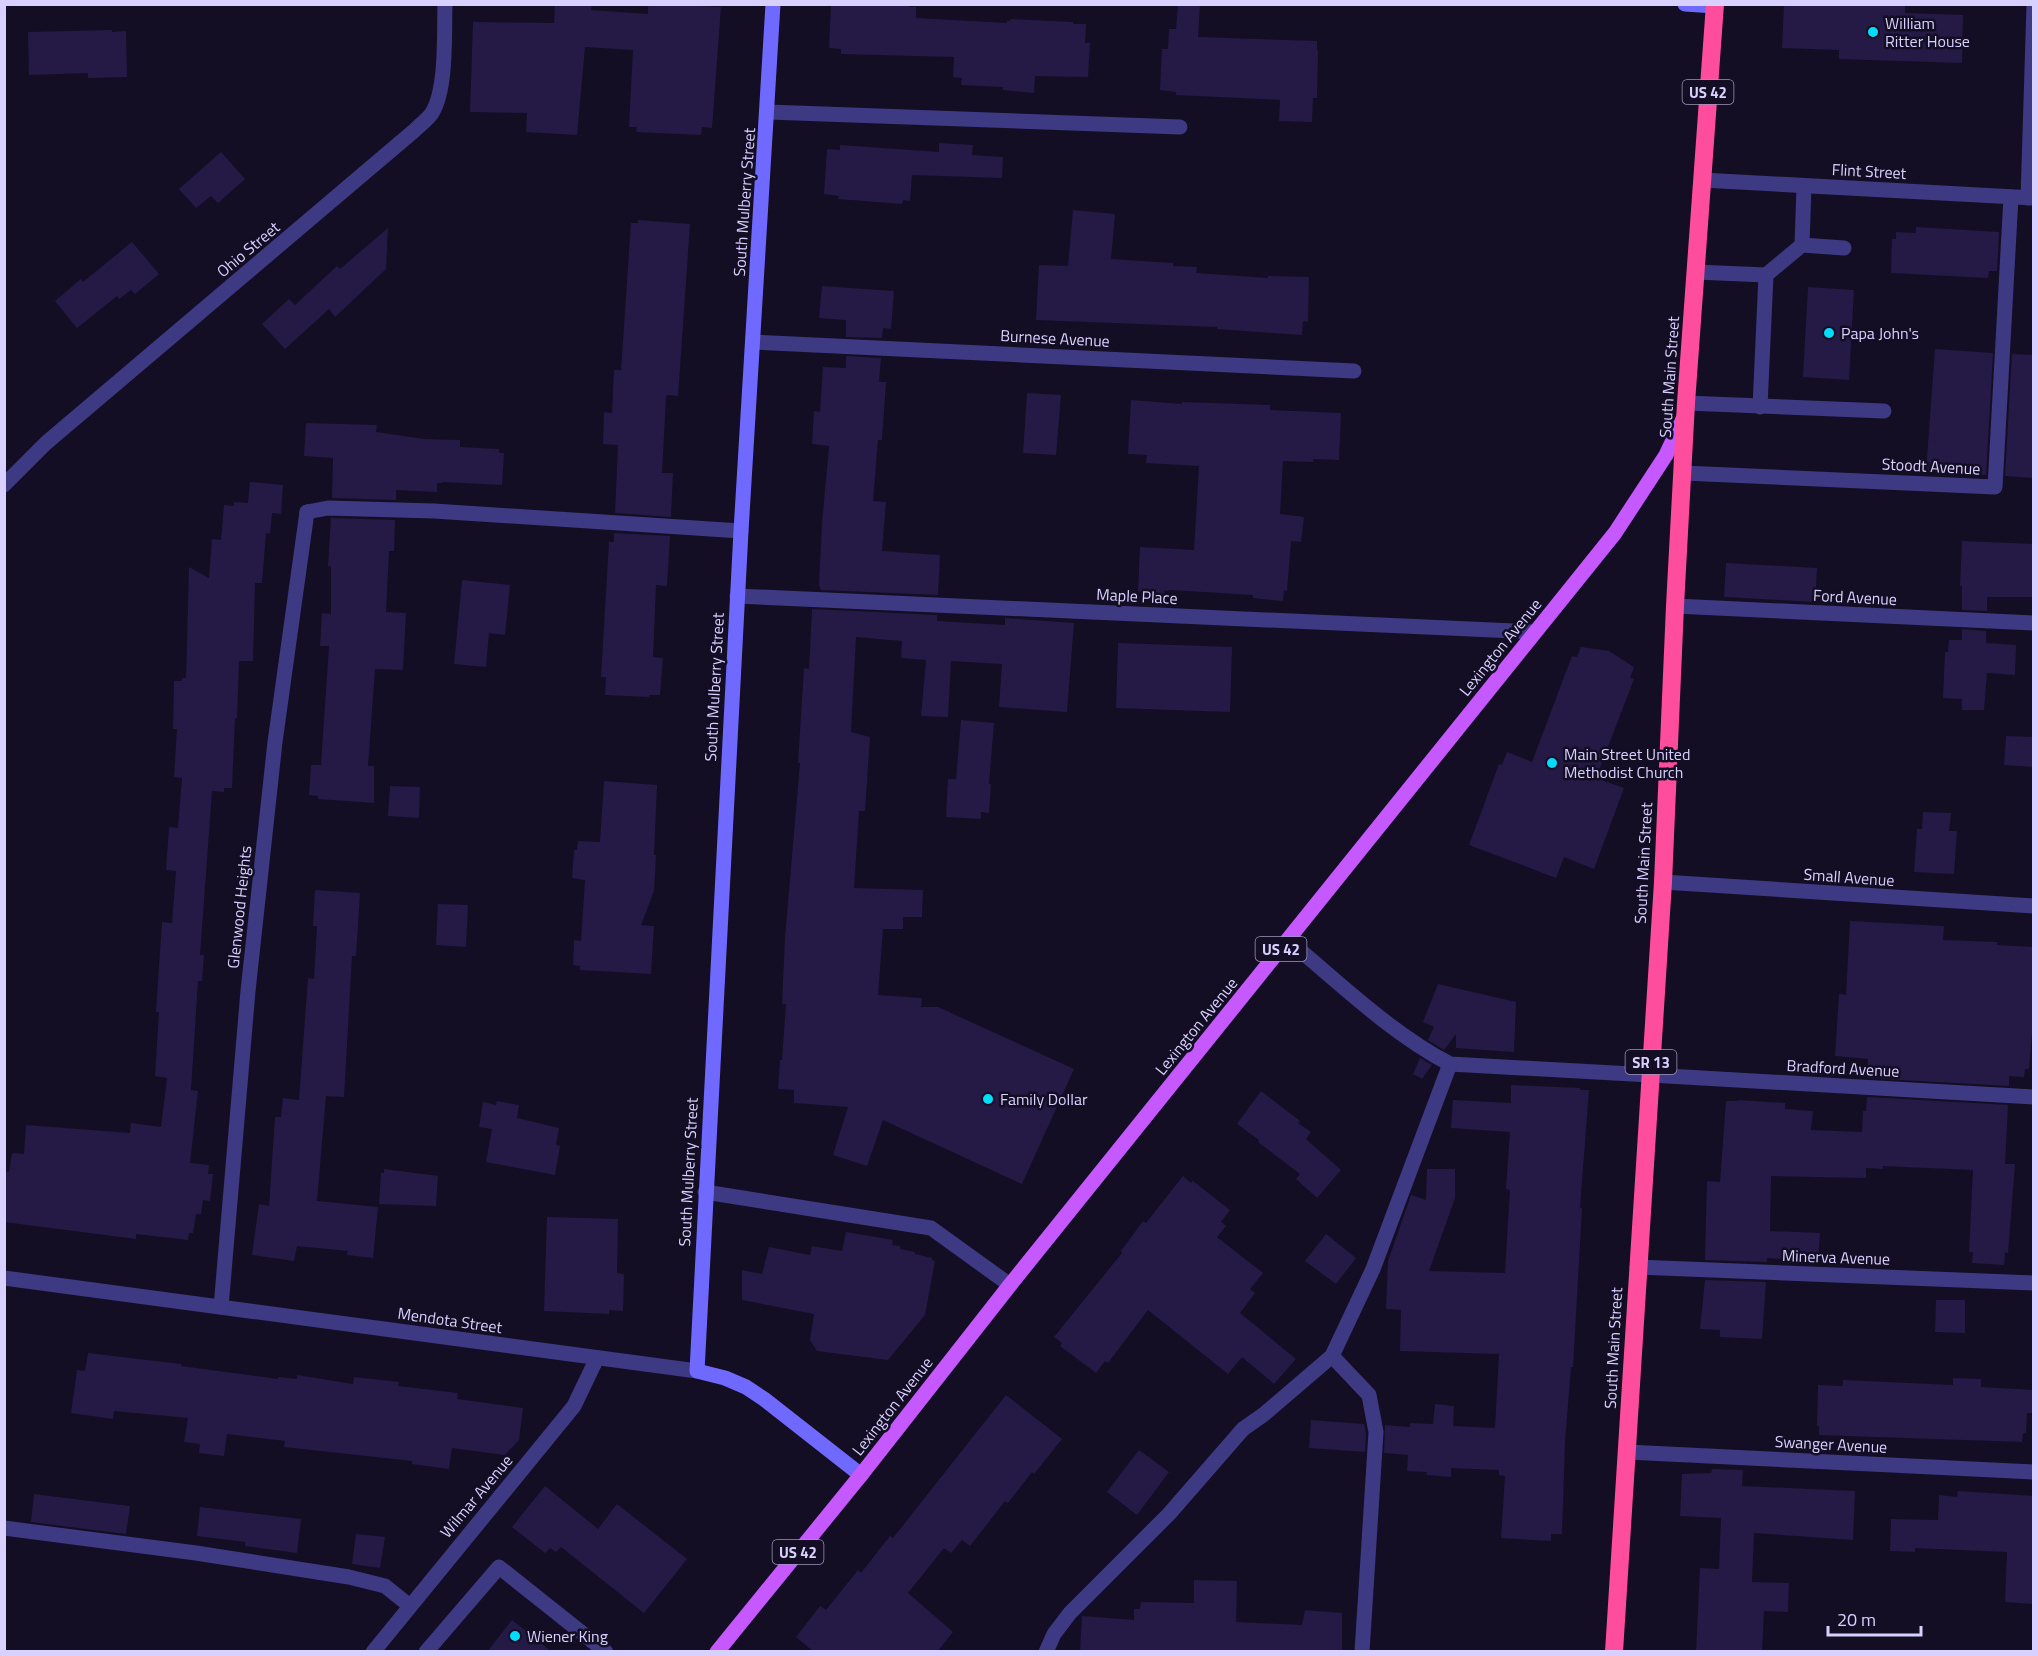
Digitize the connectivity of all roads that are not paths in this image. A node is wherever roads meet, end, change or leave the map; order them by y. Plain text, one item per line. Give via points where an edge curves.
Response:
1 (445, 4) edge
2 (773, 4) edge
3 (1685, 4) edge
4 (1715, 5) edge
5 (2034, 5) edge
6 (768, 112) junction
7 (1180, 127) dead end
8 (1702, 180) junction
9 (1804, 186) junction
10 (2011, 196) junction
11 (2031, 198) edge
12 (1802, 245) junction
13 (1844, 248) dead end
14 (1696, 272) junction
15 (1766, 275) junction
16 (754, 342) junction
17 (1354, 371) dead end
18 (1760, 406) junction
19 (1686, 408) junction
20 (1884, 411) dead end
21 (1683, 473) junction
22 (4, 485) edge
23 (741, 531) junction
24 (737, 596) junction
25 (1674, 606) junction
26 (2034, 623) edge
27 (1535, 632) junction
28 (1663, 882) junction
29 (2034, 906) edge
30 (1288, 940) junction
31 (1450, 1064) junction
32 (1650, 1075) junction
33 (2034, 1097) edge
34 (705, 1192) junction
35 (1637, 1267) junction
36 (4, 1278) edge
37 (2034, 1283) edge
38 (1010, 1286) junction
39 (221, 1307) junction
40 (1332, 1356) junction
41 (597, 1358) junction
42 (697, 1371) junction
43 (1627, 1452) junction
44 (2034, 1472) edge
45 (861, 1475) junction
46 (4, 1528) edge
47 (410, 1606) junction
48 (373, 1652) edge
49 (426, 1652) edge
50 (606, 1652) edge
51 (717, 1652) edge
52 (1046, 1652) edge
53 (1362, 1652) edge
54 (1614, 1652) edge

1 - 22 street, Ohio Street via 439,95 431,114 46,443
2 - 6 street, South Mulberry Street
3 - 4 street
4 - 8 highway, South Main Street / US 42
5 - 11 street
6 - 7 street
6 - 16 street, South Mulberry Street
8 - 9 street, Flint Street
8 - 14 highway, South Main Street / US 42
9 - 10 street, Flint Street
9 - 12 street
10 - 11 street, Flint Street
10 - 21 street, Stoodt Avenue via 1995,487
12 - 13 street
12 - 15 street
14 - 15 street
14 - 19 highway, South Main Street / US 42
15 - 18 street
16 - 17 street, Burnese Avenue
16 - 23 street, South Mulberry Street
18 - 19 street
18 - 20 street
19 - 21 highway, South Main Street / SR 13
19 - 27 main road, Lexington Avenue / US 42 via 1666,455 1615,533
21 - 25 highway, South Main Street / SR 13
23 - 24 street, South Mulberry Street
23 - 39 street, Glenwood Heights via 434,511 328,508 307,512 275,742 248,991
24 - 27 street, Maple Place
24 - 34 street, South Mulberry Street
25 - 26 street, Ford Avenue
25 - 28 highway, South Main Street / SR 13
27 - 30 main road, Lexington Avenue / US 42
28 - 29 street, Small Avenue
28 - 32 highway, South Main Street / SR 13
30 - 31 street via 1407,1037
30 - 38 main road, Lexington Avenue / US 42
31 - 32 street, Bradford Avenue
31 - 40 street via 1373,1269
32 - 33 street, Bradford Avenue
32 - 35 highway, South Main Street / SR 13
34 - 38 street via 931,1228
34 - 42 street, South Mulberry Street
35 - 37 street, Minerva Avenue
35 - 43 highway, South Main Street / SR 13
36 - 39 street, Mendota Street
38 - 45 main road, Lexington Avenue / US 42
39 - 41 street, Mendota Street
40 - 52 street via 1243,1429 1169,1514 1070,1613
40 - 53 street via 1369,1395 1376,1432
41 - 42 street, Mendota Street
41 - 47 street, Wilmar Avenue via 574,1406
42 - 45 street, Mendota Street via 746,1387
43 - 44 street, Swanger Avenue
43 - 54 highway, South Main Street / SR 13
45 - 51 main road, Lexington Avenue / US 42
46 - 47 street via 349,1577 385,1586
47 - 48 street, Wilmar Avenue
49 - 50 street via 499,1567

